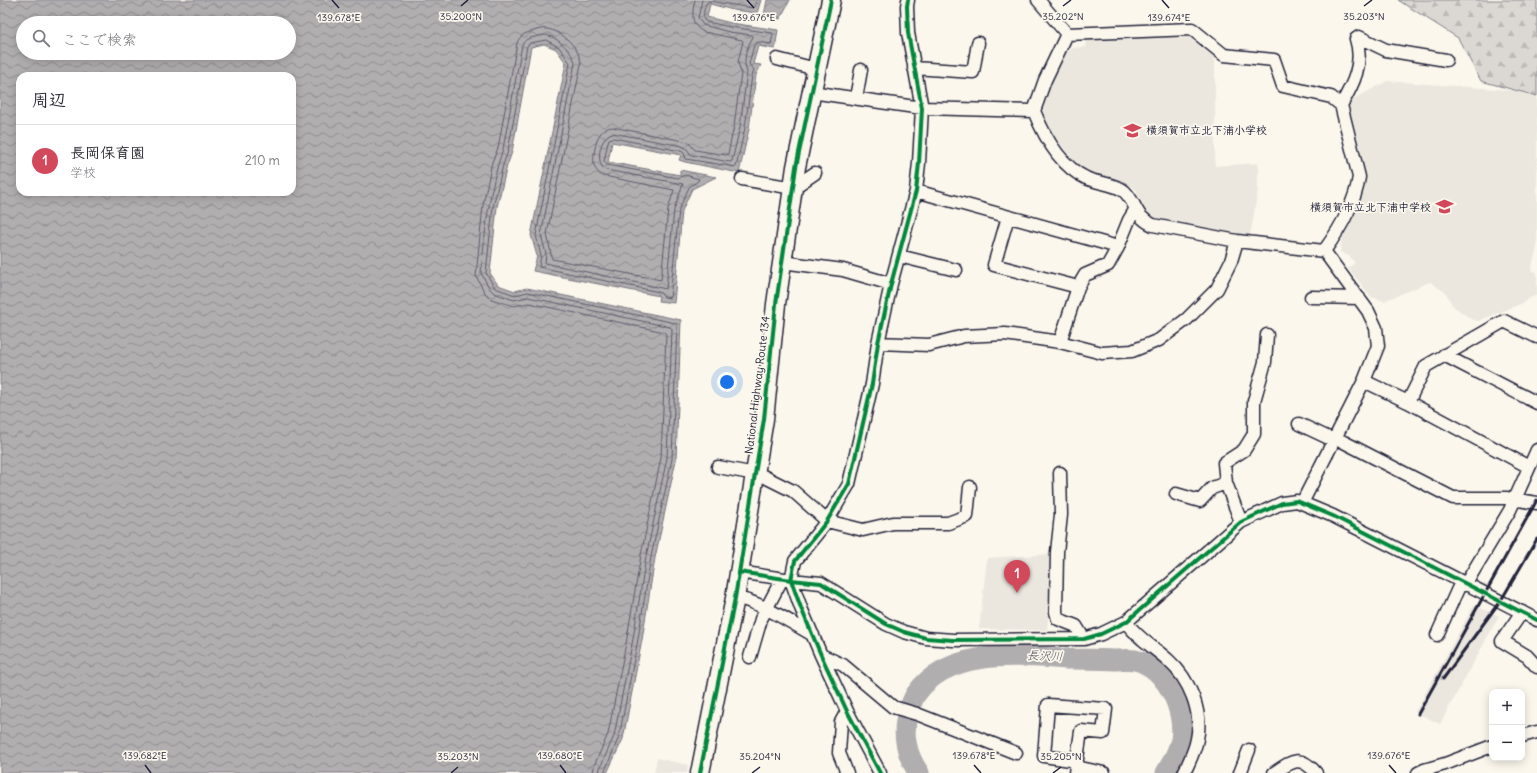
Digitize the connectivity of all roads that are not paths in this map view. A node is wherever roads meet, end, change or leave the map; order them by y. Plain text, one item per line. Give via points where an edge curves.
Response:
1 (831, 0) edge
2 (908, 0) edge
3 (1038, 0) edge
4 (1067, 34) junction
5 (978, 43) dead end
6 (776, 59) dead end
7 (1446, 60) dead end
8 (914, 68) junction
9 (816, 69) junction
10 (861, 70) dead end
11 (811, 92) junction
12 (856, 98) junction
13 (1342, 105) junction
14 (922, 108) junction
15 (1034, 111) junction
16 (815, 173) dead end
17 (742, 179) dead end
18 (793, 188) junction
19 (916, 191) junction
20 (1136, 210) junction
21 (1008, 216) junction
22 (1237, 241) junction
23 (1118, 247) junction
24 (1324, 251) junction
25 (899, 256) junction
26 (782, 262) junction
27 (956, 270) dead end
28 (891, 284) junction
29 (1078, 287) junction
30 (1311, 297) dead end
31 (1359, 298) junction
32 (1267, 336) dead end
33 (1537, 337) edge
34 (1060, 342) junction
35 (878, 343) junction
36 (1444, 355) junction
37 (1364, 381) junction
38 (1408, 402) junction
39 (1537, 403) edge
40 (1300, 424) dead end
41 (1333, 439) junction
42 (1537, 450) edge
43 (1529, 467) junction
44 (718, 468) dead end
45 (1060, 473) dead end
46 (755, 474) junction
47 (1226, 483) junction
48 (970, 487) dead end
49 (1176, 494) dead end
50 (1516, 499) junction
51 (1302, 503) junction
52 (1537, 503) edge
53 (827, 521) junction
54 (1241, 522) junction
55 (739, 572) junction
56 (787, 580) junction
57 (1463, 583) junction
58 (735, 598) junction
59 (766, 610) junction
60 (1522, 612) junction
61 (1537, 620) edge
62 (1126, 622) junction
63 (813, 635) junction
64 (1437, 635) dead end
65 (1084, 639) junction
66 (821, 655) junction
67 (750, 657) dead end
68 (1537, 667) edge
69 (847, 711) junction
70 (1537, 732) edge
71 (1525, 735) edge
72 (1489, 747) edge
73 (1249, 750) dead end
74 (1016, 753) dead end
75 (1076, 767) edge
76 (1446, 768) edge
77 (700, 773) edge
78 (847, 773) edge
79 (880, 773) edge
80 (1104, 773) edge
81 (1184, 773) edge
82 (1240, 773) edge
83 (1274, 773) edge
84 (1316, 773) edge
85 (1418, 773) edge

1 - 9 highway, National Highway Route 134
2 - 8 street via 908,33
3 - 4 street
4 - 13 street via 1192,29 1224,55 1274,60 1283,86 1331,97
4 - 15 street via 1045,80
5 - 8 street via 973,72
6 - 9 street
7 - 13 street via 1386,50 1359,37 1356,39 1360,49 1354,84
8 - 14 street
9 - 11 highway, National Highway Route 134
10 - 12 street
11 - 12 street
11 - 18 highway, National Highway Route 134
12 - 14 street
13 - 24 street via 1359,177 1358,187 1338,231
14 - 15 street
14 - 19 street
15 - 20 street via 1063,162 1085,178 1123,190
16 - 18 street
17 - 18 street
18 - 26 highway, National Highway Route 134
19 - 21 street
19 - 25 street
20 - 22 street via 1146,222 1153,225
20 - 23 street
21 - 23 street
21 - 29 street via 994,264
22 - 24 street
22 - 34 street via 1231,261 1217,289 1187,319 1159,340 1132,351 1102,353
23 - 29 street via 1108,265 1085,275
24 - 31 street
25 - 27 street
25 - 28 street
26 - 28 street via 843,270
26 - 46 highway, National Highway Route 134
28 - 35 street
29 - 34 street
30 - 31 street
31 - 37 street via 1376,328 1378,346
32 - 47 street via 1265,362 1254,400 1254,434 1244,450 1224,464
33 - 36 street via 1504,321
34 - 35 street via 1005,334 964,336 929,345
35 - 53 street via 849,484
36 - 38 street via 1426,366
36 - 39 street
37 - 38 street
37 - 41 street
38 - 43 street
40 - 41 street
41 - 50 street via 1453,498
41 - 51 street
42 - 43 street
43 - 50 street
44 - 46 street
45 - 65 street via 1062,515 1057,552 1056,612 1058,619 1076,626
46 - 53 street via 793,491
46 - 55 highway, National Highway Route 134
47 - 49 street via 1212,488 1200,501
47 - 54 street
48 - 53 street via 968,516 948,523 893,523 863,530
50 - 52 street
50 - 57 street
51 - 54 street via 1282,503
51 - 57 street via 1333,516
53 - 56 street via 795,561
54 - 62 street
55 - 56 street
55 - 58 highway, National Highway Route 134
56 - 59 street
56 - 63 street
56 - 65 street via 821,583 886,624 926,638
57 - 60 street
57 - 64 street
58 - 59 street via 741,598
58 - 77 highway, National Highway Route 134
59 - 63 street
59 - 67 street
60 - 61 street
60 - 68 street via 1502,641 1527,656
62 - 65 street via 1102,634
62 - 81 street via 1137,636 1169,660 1189,686 1198,714 1197,738
63 - 66 street
66 - 69 street
66 - 74 street via 843,666 893,707
69 - 78 street via 841,722 839,753
69 - 79 street
70 - 71 street
72 - 76 street
73 - 82 street
75 - 75 street via 1081,731 1103,733 1106,709 1048,705 1044,756
75 - 80 street
76 - 85 street
83 - 84 street via 1288,763 1300,760 1309,764

